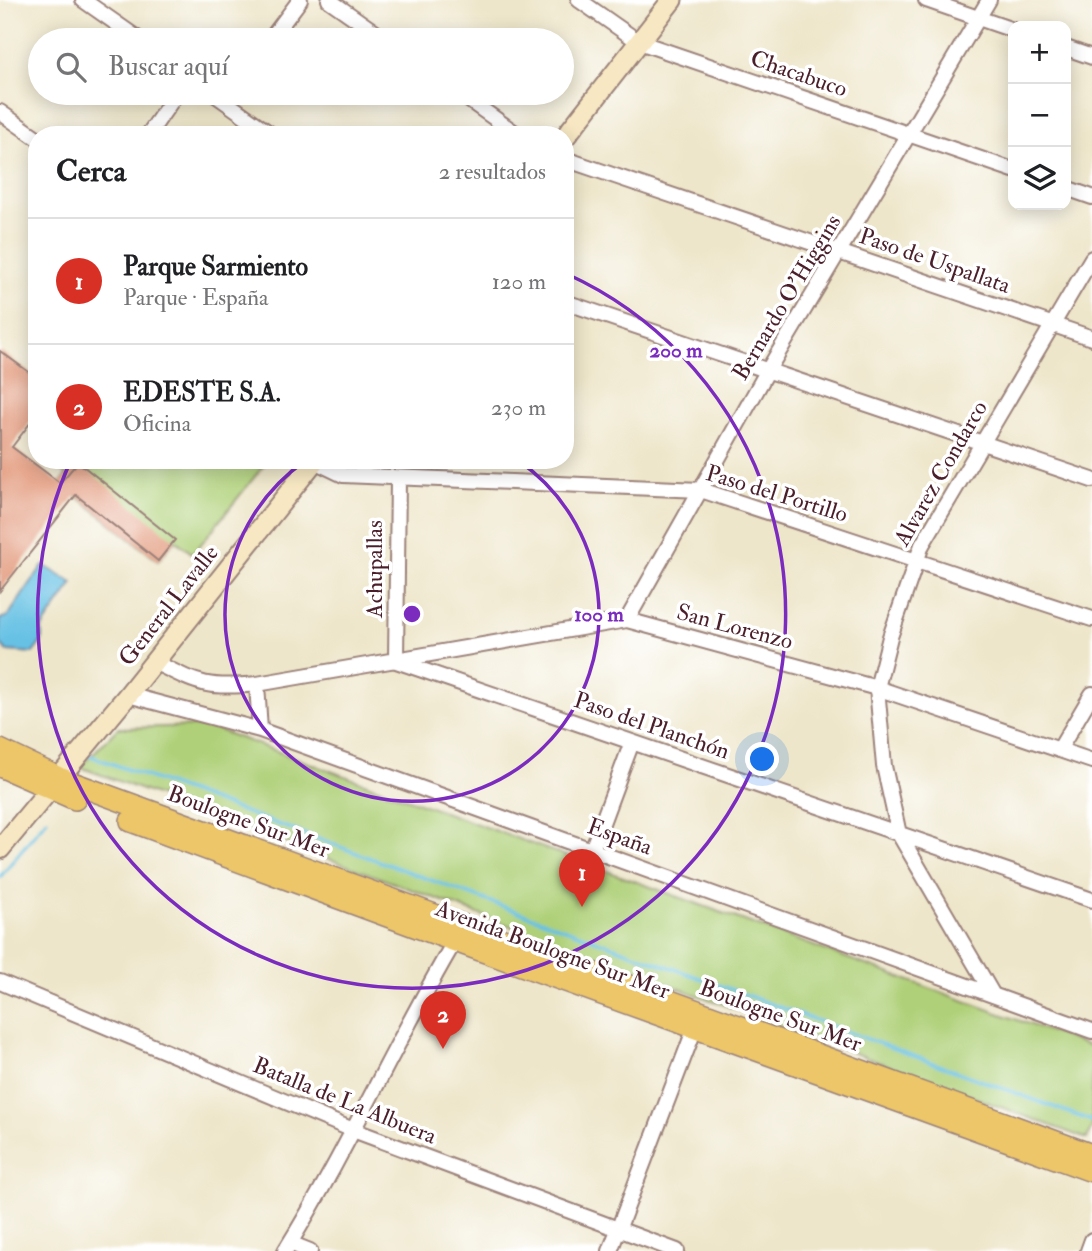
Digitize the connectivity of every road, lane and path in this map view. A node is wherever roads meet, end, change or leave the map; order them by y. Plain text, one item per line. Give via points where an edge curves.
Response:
1 (83, 0) edge
2 (300, 0) edge
3 (329, 0) edge
4 (579, 0) edge
5 (672, 0) edge
6 (926, 0) edge
7 (989, 0) edge
8 (978, 18) junction
9 (123, 28) edge
10 (279, 28) edge
11 (369, 28) edge
12 (1008, 28) edge
13 (639, 42) junction
14 (1071, 50) edge
15 (1092, 57) edge
16 (169, 105) edge
17 (234, 105) edge
18 (476, 105) edge
19 (0, 112) edge
20 (154, 126) edge
21 (261, 126) edge
22 (505, 126) edge
23 (574, 126) edge
24 (28, 132) edge
25 (908, 134) junction
26 (574, 162) edge
27 (1008, 168) edge
28 (1071, 190) edge
29 (1092, 197) edge
30 (839, 251) junction
31 (1092, 258) edge
32 (574, 305) edge
33 (1053, 325) junction
34 (1092, 338) edge
35 (768, 370) junction
36 (982, 443) junction
37 (308, 469) edge
38 (331, 469) edge
39 (398, 478) junction
40 (1092, 480) edge
41 (701, 490) junction
42 (915, 561) junction
43 (1092, 619) edge
44 (627, 620) junction
45 (396, 661) junction
46 (154, 662) junction
47 (257, 684) junction
48 (877, 688) junction
49 (1092, 694) edge
50 (128, 695) junction
51 (260, 730) junction
52 (632, 742) junction
53 (0, 750) edge
54 (1059, 750) junction
55 (1092, 761) edge
56 (0, 766) edge
57 (54, 784) junction
58 (899, 834) junction
59 (0, 849) edge
60 (592, 850) junction
61 (1092, 900) edge
62 (459, 935) junction
63 (0, 982) edge
64 (993, 995) junction
65 (698, 1021) junction
66 (1092, 1031) edge
67 (353, 1130) junction
68 (1091, 1165) edge
69 (618, 1229) junction
70 (1092, 1240) edge
71 (287, 1247) edge
72 (310, 1251) edge
73 (610, 1251) edge
74 (677, 1251) edge
75 (1088, 1251) edge

1 - 9 street
2 - 10 street
3 - 11 street
4 - 13 street, Chacabuco
5 - 13 main road
6 - 8 street
7 - 8 street, Bernardo O'Higgins
8 - 12 street
8 - 25 street, Bernardo O'Higgins
13 - 23 main road
13 - 25 street, Chacabuco
14 - 15 street
16 - 20 street
17 - 21 street
18 - 22 street
19 - 24 street
25 - 27 street, Chacabuco
25 - 30 street, Bernardo O'Higgins
26 - 30 street, Paso de Uspallata
28 - 29 street
30 - 33 street, Paso de Uspallata
30 - 35 street, Bernardo O'Higgins
31 - 33 street, Alvarez Condarco
32 - 35 street
33 - 34 street, Paso de Uspallata
33 - 36 street, Alvarez Condarco
35 - 36 street
35 - 41 street, Bernardo O'Higgins
36 - 40 street
36 - 42 street, Alvarez Condarco
37 - 46 main road, General Lavalle
38 - 39 street, Paso del Portillo via 343,475
39 - 41 street, Paso del Portillo
39 - 45 street, Achupallas
41 - 42 street, Paso del Portillo
41 - 44 street, Bernardo O'Higgins
42 - 43 street, Paso del Portillo
42 - 48 street, Alvarez Condarco
44 - 45 street, San Lorenzo
44 - 48 street, San Lorenzo
45 - 47 street, San Lorenzo
45 - 52 street, Paso del Planchón
46 - 47 street, San Lorenzo via 198,684 218,688
46 - 50 main road, General Lavalle
47 - 51 street
48 - 54 street, San Lorenzo
48 - 58 street, Alvarez Condarco via 884,766
49 - 54 street
50 - 51 street, España
50 - 57 main road, General Lavalle
51 - 60 street, España
52 - 58 street, Paso del Planchón
52 - 60 street
53 - 57 main road
54 - 55 street, San Lorenzo
56 - 57 main road
57 - 59 main road, General Lavalle
57 - 62 main road, Boulogne Sur Mer
58 - 61 street, Paso del Planchón
58 - 64 street, Alvarez Condarco
60 - 64 street, España
62 - 65 main road, Avenida Boulogne Sur Mer
62 - 67 street
63 - 67 street, Batalla de La Albuera
64 - 66 street, España
65 - 68 main road, Avenida Boulogne Sur Mer
65 - 69 street
67 - 69 street, Batalla de La Albuera
67 - 71 street
69 - 73 street
69 - 74 street, Batalla de La Albuera
70 - 75 street
71 - 72 street

